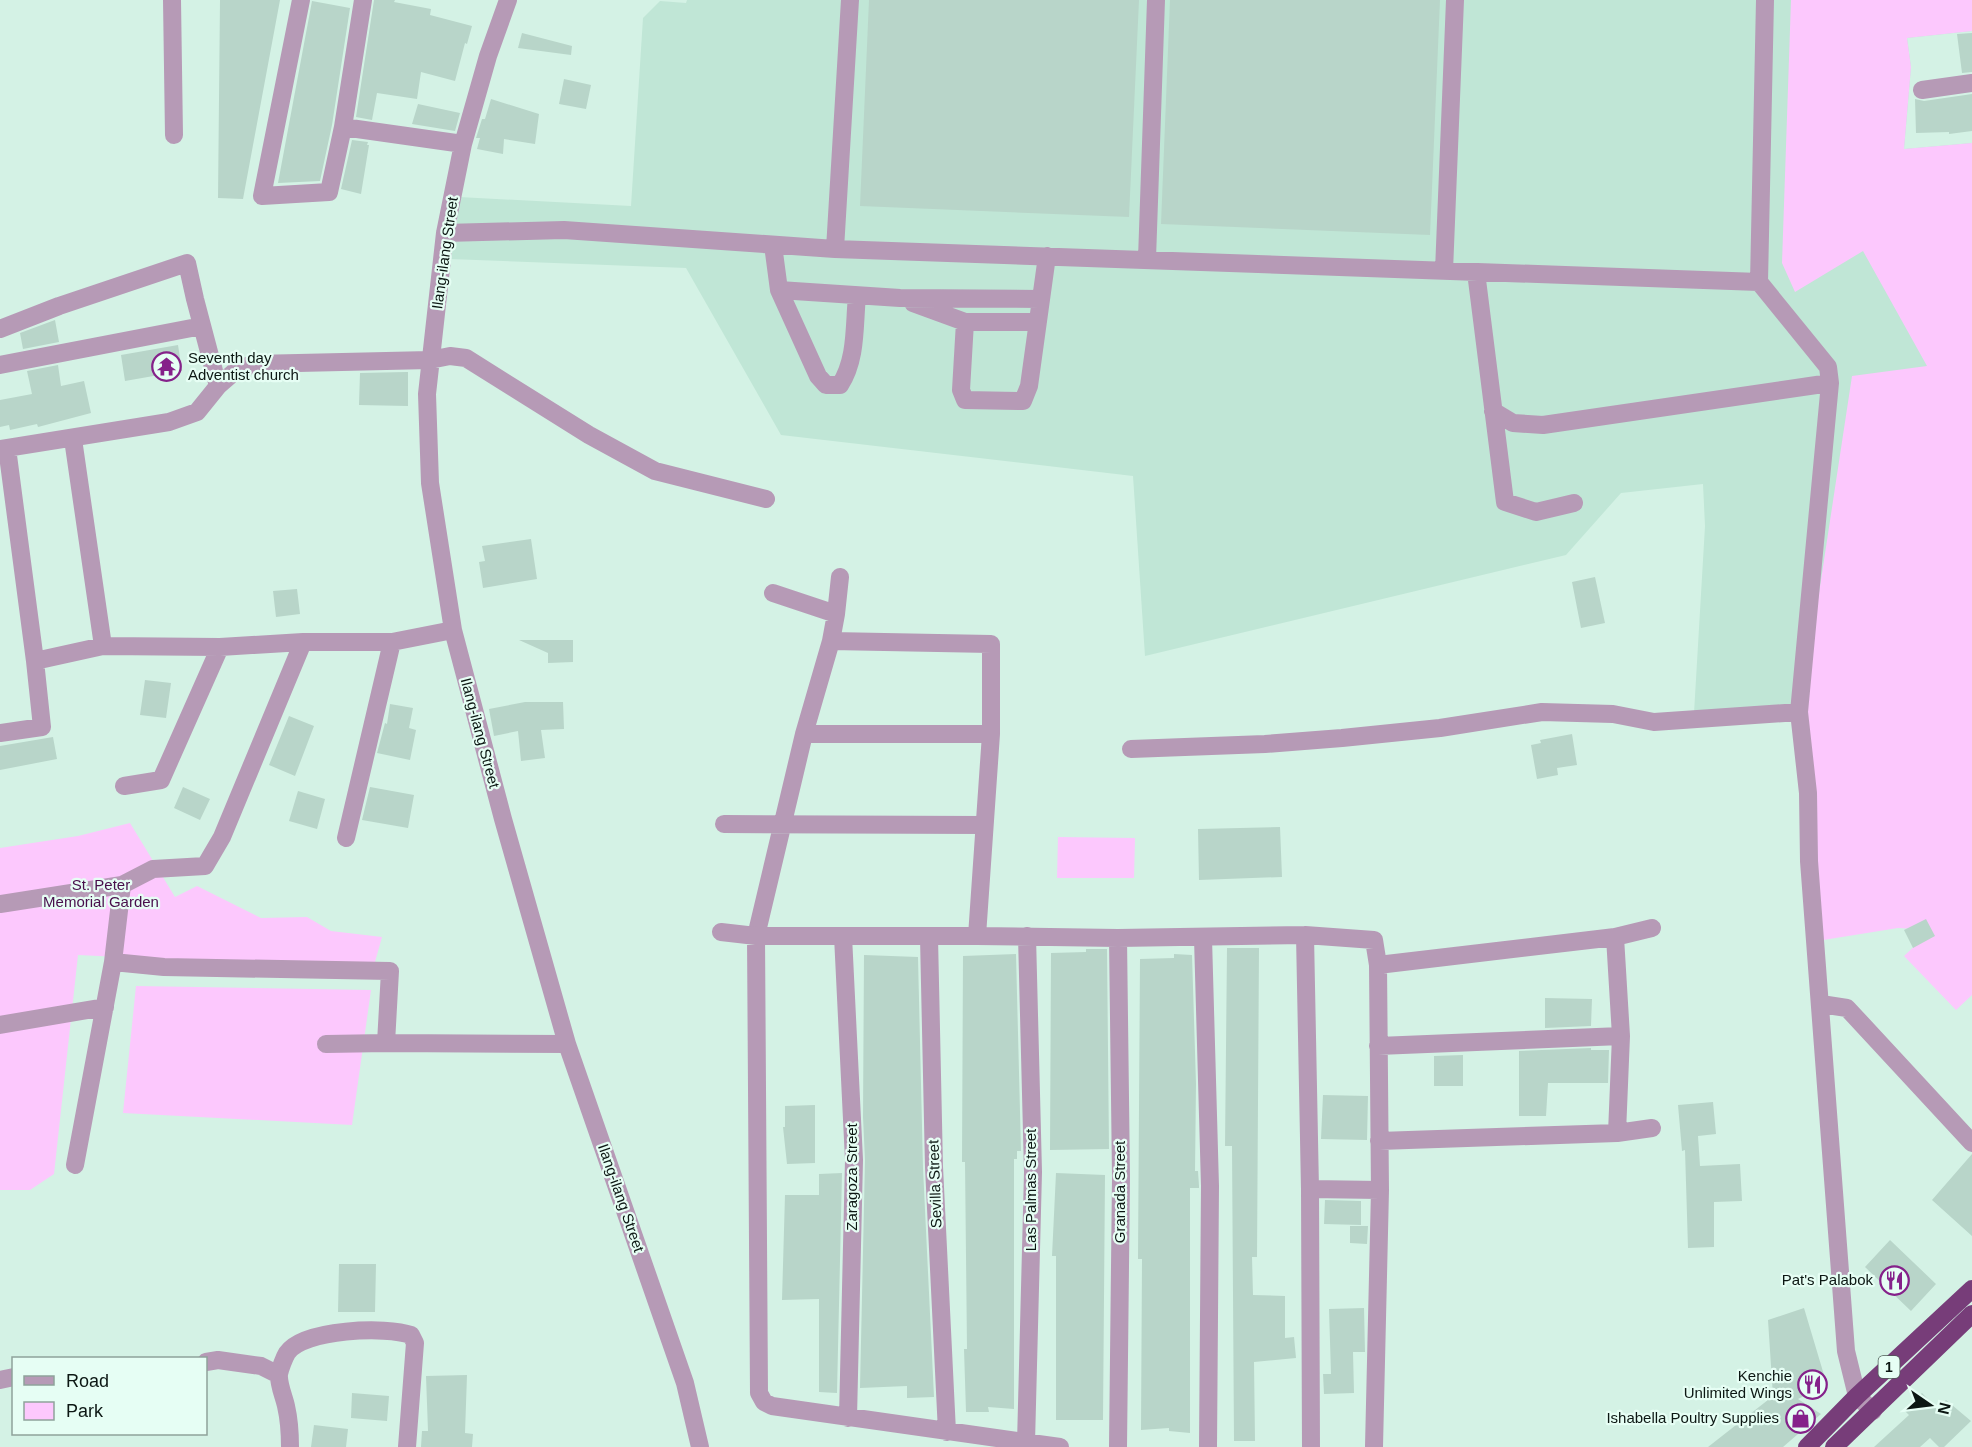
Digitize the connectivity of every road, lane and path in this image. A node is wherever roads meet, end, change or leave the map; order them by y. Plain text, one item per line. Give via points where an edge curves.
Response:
1 (172, 0) edge
2 (302, 0) edge
3 (363, 0) edge
4 (508, 0) edge
5 (850, 0) edge
6 (1156, 0) edge
7 (1455, 0) edge
8 (1765, 0) edge
9 (1972, 83) edge
10 (1922, 90) dead end
11 (343, 127) junction
12 (174, 135) dead end
13 (464, 144) junction
14 (445, 233) junction
15 (773, 245) junction
16 (835, 249) junction
17 (1047, 256) junction
18 (1147, 259) junction
19 (1444, 271) junction
20 (1476, 272) junction
21 (1759, 282) junction
22 (778, 290) junction
23 (857, 296) junction
24 (900, 298) junction
25 (1041, 299) junction
26 (965, 322) junction
27 (1038, 322) junction
28 (202, 326) junction
29 (0, 329) edge
30 (430, 360) junction
31 (0, 365) edge
32 (1830, 383) junction
33 (218, 386) junction
34 (1494, 411) junction
35 (73, 439) junction
36 (3, 449) edge
37 (766, 499) dead end
38 (1574, 503) dead end
39 (840, 577) dead end
40 (773, 593) dead end
41 (836, 614) junction
42 (453, 630) junction
43 (831, 641) junction
44 (303, 642) junction
45 (392, 642) junction
46 (104, 646) junction
47 (220, 647) junction
48 (35, 661) junction
49 (1799, 712) junction
50 (0, 733) edge
51 (804, 734) junction
52 (991, 734) junction
53 (1131, 749) dead end
54 (124, 786) dead end
55 (724, 824) dead end
56 (782, 824) junction
57 (984, 825) junction
58 (346, 838) dead end
59 (122, 885) junction
60 (0, 904) edge
61 (1652, 928) dead end
62 (721, 932) dead end
63 (1305, 935) junction
64 (756, 936) junction
65 (843, 936) junction
66 (977, 936) junction
67 (1027, 936) junction
68 (929, 937) junction
69 (1615, 937) junction
70 (1119, 938) junction
71 (1203, 938) junction
72 (113, 962) junction
73 (1378, 965) junction
74 (1821, 1004) junction
75 (105, 1007) junction
76 (0, 1025) edge
77 (1621, 1036) junction
78 (386, 1043) junction
79 (326, 1044) dead end
80 (567, 1044) junction
81 (1378, 1046) junction
82 (1652, 1128) dead end
83 (1617, 1132) junction
84 (1379, 1141) junction
85 (1972, 1143) edge
86 (75, 1165) dead end
87 (1310, 1189) junction
88 (1380, 1190) junction
89 (1972, 1289) edge
90 (1972, 1314) edge
91 (207, 1362) edge
92 (279, 1376) junction
93 (1857, 1396) junction
94 (1873, 1411) junction
95 (848, 1418) junction
96 (947, 1432) junction
97 (1026, 1443) junction
98 (290, 1447) edge
99 (406, 1447) edge
100 (700, 1447) edge
101 (1060, 1447) edge
102 (1118, 1447) edge
103 (1208, 1447) edge
104 (1311, 1447) edge
105 (1374, 1447) edge
106 (1807, 1447) edge
107 (1834, 1447) edge

1 - 12 street
2 - 11 street via 262,196 329,192
3 - 11 street
4 - 13 street, Ilang-ilang Street
5 - 16 street
6 - 18 street
7 - 19 street
8 - 21 street
9 - 10 street
11 - 13 street
13 - 14 street, Ilang-ilang Street
14 - 15 street via 564,230
14 - 30 street, Ilang-ilang Street
15 - 16 street
15 - 22 street
16 - 17 street
17 - 18 street
17 - 25 street
18 - 19 street
19 - 20 street
20 - 21 street
20 - 34 street
21 - 32 street via 1828,367
22 - 23 street
22 - 23 street via 818,376 826,385 840,385 848,373
23 - 24 street
24 - 25 street
24 - 26 street
25 - 27 street
26 - 27 street
26 - 27 street via 961,390 965,400 1023,401 1029,386
28 - 29 street via 187,262
28 - 31 street
28 - 33 street
30 - 33 street via 252,364
30 - 37 street via 466,358 655,471
30 - 42 street, Ilang-ilang Street via 430,483
32 - 34 street via 1543,425 1513,423
32 - 49 street
33 - 35 street via 197,412 169,422
34 - 38 street via 1505,502 1536,512
35 - 36 street
35 - 46 street
36 - 48 street
39 - 41 street
40 - 41 street
41 - 43 street
42 - 45 street
42 - 80 street, Ilang-ilang Street
43 - 51 street
43 - 52 street via 990,644
44 - 45 street
44 - 47 street
44 - 59 street via 222,837 205,866 153,869
45 - 58 street
46 - 47 street
46 - 48 street
47 - 54 street via 161,780
48 - 50 street via 42,727
49 - 53 street via 1654,722 1613,714 1542,712 1342,738
49 - 74 street
51 - 52 street
51 - 56 street
52 - 57 street
55 - 56 street
56 - 57 street
56 - 64 street
57 - 66 street
59 - 60 street
59 - 72 street
61 - 69 street
62 - 64 street
63 - 71 street
63 - 73 street via 1374,940
63 - 87 street
64 - 65 street
64 - 95 street via 759,1393 772,1406
65 - 68 street
65 - 95 street, Zaragoza Street via 854,1160
66 - 67 street
66 - 68 street
67 - 70 street
67 - 97 street, Las Palmas Street via 1033,1172
68 - 96 street, Sevilla Street via 934,1167
69 - 73 street
69 - 77 street
70 - 71 street
70 - 102 street, Granada Street
71 - 103 street via 1210,1186
72 - 75 street
72 - 78 street via 164,967 390,971
73 - 81 street
74 - 85 street via 1847,1008
74 - 93 street via 1846,1351
75 - 76 street
75 - 86 street
77 - 81 street
77 - 83 street
78 - 79 street
78 - 80 street
80 - 100 street, Ilang-ilang Street via 685,1383
81 - 84 street
82 - 83 street
83 - 84 street
84 - 88 street
87 - 88 street
87 - 104 street
88 - 105 street
89 - 93 highway, 1
90 - 94 highway, 1
91 - 92 street via 261,1366
92 - 98 street
92 - 99 street via 288,1352 306,1340 336,1332 411,1335 414,1343
93 - 94 street
93 - 106 highway, 1
94 - 107 highway, 1
95 - 96 street
96 - 97 street
97 - 101 street

